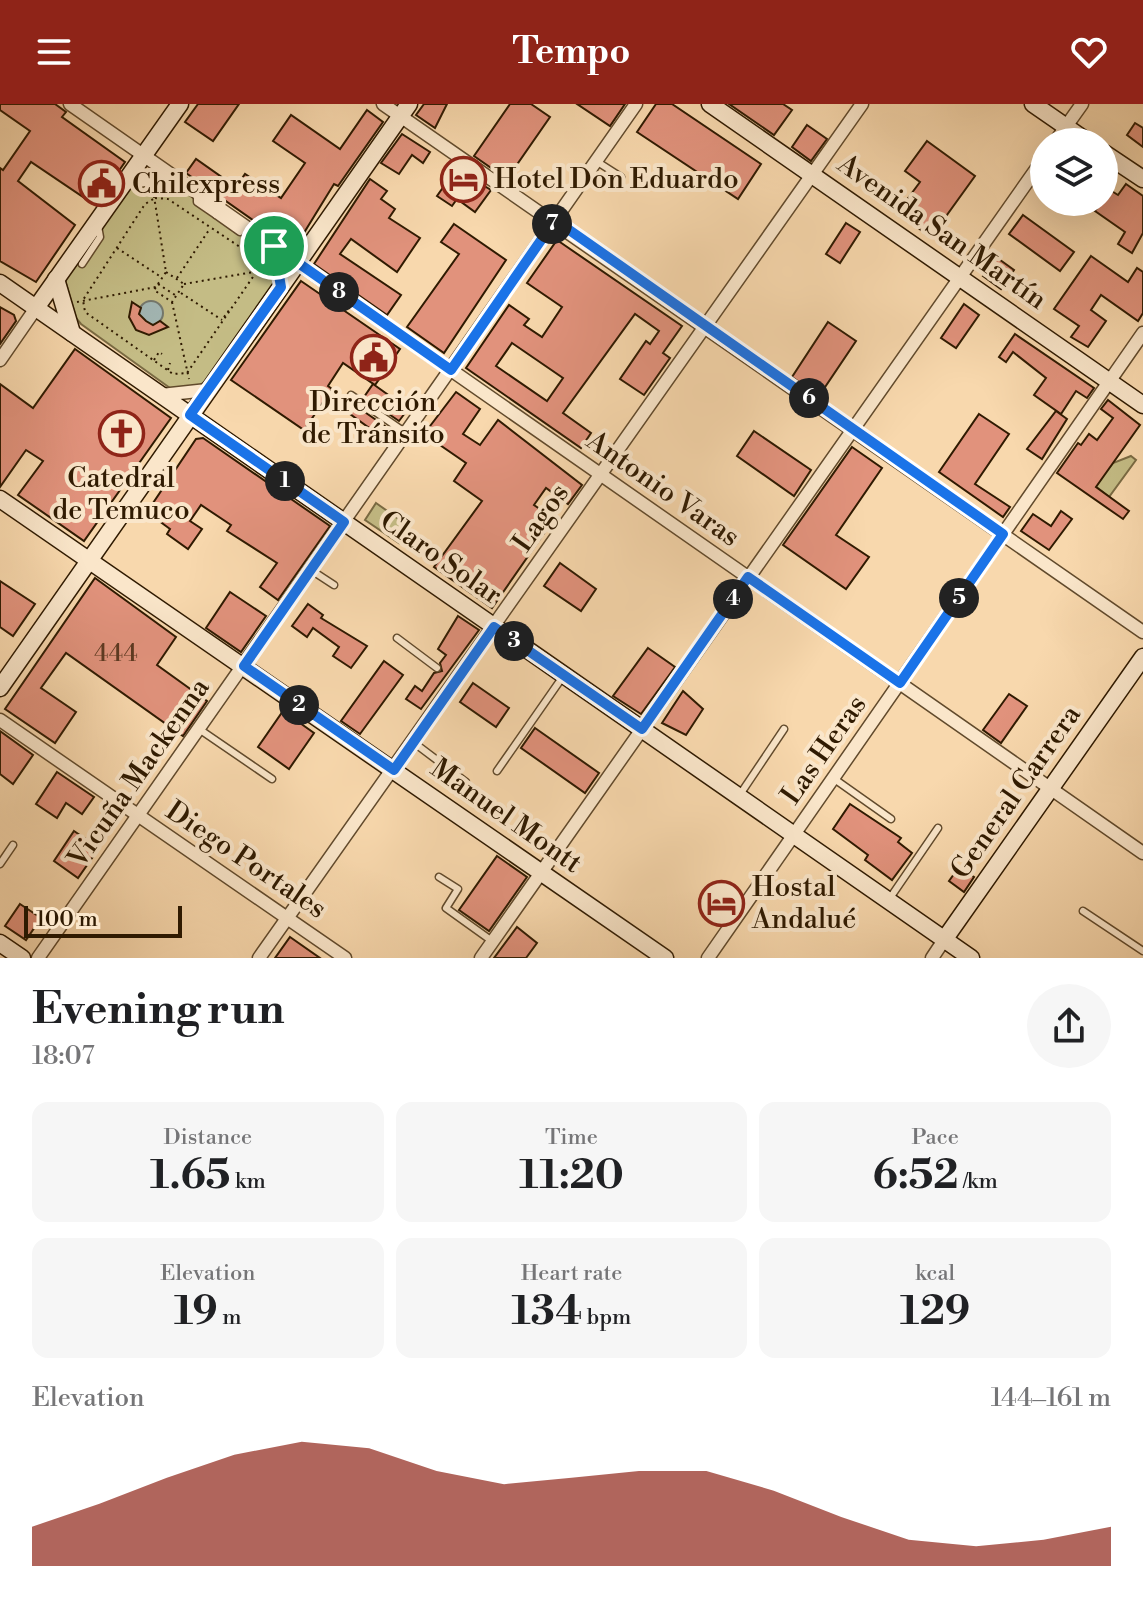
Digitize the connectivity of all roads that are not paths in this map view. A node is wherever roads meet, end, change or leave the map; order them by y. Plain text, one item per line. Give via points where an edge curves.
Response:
1 (70, 104) edge
2 (180, 104) edge
3 (383, 104) edge
4 (636, 104) edge
5 (710, 104) edge
6 (862, 104) edge
7 (1033, 104) edge
8 (1082, 104) edge
9 (405, 110) edge
10 (1066, 127) joint
11 (144, 155) junction
12 (596, 161) junction
13 (1118, 162) edge
14 (813, 173) junction
15 (173, 175) junction
16 (621, 177) dead end
17 (1030, 178) edge
18 (1143, 179) edge
19 (124, 183) junction
20 (221, 214) junction
21 (555, 220) junction
22 (97, 223) junction
23 (240, 232) dead end
24 (274, 246) junction
25 (297, 263) junction
26 (82, 264) dead end
27 (961, 276) junction
28 (56, 279) junction
29 (0, 283) edge
30 (281, 287) junction
31 (36, 308) junction
32 (706, 326) junction
33 (72, 333) junction
34 (1143, 333) edge
35 (0, 360) edge
36 (451, 370) junction
37 (1110, 381) junction
38 (200, 390) junction
39 (161, 395) junction
40 (351, 395) dead end
41 (1143, 405) edge
42 (190, 415) junction
43 (853, 429) junction
44 (406, 433) junction
45 (601, 475) junction
46 (0, 499) edge
47 (344, 522) junction
48 (1003, 534) junction
49 (89, 560) junction
50 (311, 570) junction
51 (748, 577) junction
52 (334, 585) dead end
53 (494, 627) junction
54 (1143, 632) edge
55 (397, 638) dead end
56 (1143, 657) edge
57 (244, 666) junction
58 (437, 668) dead end
59 (564, 675) junction
60 (900, 683) junction
61 (0, 688) edge
62 (0, 720) edge
63 (199, 729) junction
64 (642, 729) junction
65 (784, 729) dead end
66 (413, 742) junction
67 (394, 770) junction
68 (497, 771) dead end
69 (833, 778) junction
70 (272, 779) dead end
71 (466, 782) dead end
72 (1050, 788) junction
73 (738, 796) junction
74 (138, 816) junction
75 (891, 819) dead end
76 (938, 828) dead end
77 (794, 835) junction
78 (13, 845) dead end
79 (1143, 853) edge
80 (0, 864) edge
81 (541, 872) junction
82 (439, 877) dead end
83 (888, 900) junction
84 (1083, 911) dead end
85 (287, 917) junction
86 (944, 940) junction
87 (492, 941) junction
88 (0, 943) edge
89 (1143, 951) edge
90 (22, 958) edge
91 (38, 958) edge
92 (259, 958) edge
93 (345, 958) edge
94 (481, 958) edge
95 (665, 958) edge
96 (708, 958) edge
97 (932, 958) edge
98 (971, 958) edge

1 - 11 street, Antonio Varas
2 - 11 street
3 - 9 street
4 - 12 street, Vicuña Mackenna
5 - 14 street, Avenida San Martín
6 - 14 street, Lagos
7 - 10 street
8 - 10 street
9 - 21 street
9 - 25 street
11 - 15 street, Antonio Varas
11 - 19 street
12 - 16 lane
12 - 21 street, Vicuña Mackenna
13 - 18 street
14 - 27 street, Avenida San Martín
14 - 32 street, Lagos
15 - 19 street
15 - 20 street, Antonio Varas
17 - 27 street
19 - 22 street
20 - 23 lane
20 - 24 street, Antonio Varas
21 - 32 street
21 - 36 street, Vicuña Mackenna
22 - 26 lane via 100,237
22 - 28 street
24 - 25 street, Antonio Varas
24 - 30 street
25 - 30 street
25 - 36 street, Antonio Varas
27 - 37 street, Avenida San Martín
27 - 43 street
28 - 31 street
28 - 33 street
29 - 31 street, Claro Solar
30 - 38 street
31 - 33 street, Claro Solar
31 - 35 street
32 - 43 street
32 - 45 street, Lagos
33 - 39 street, Claro Solar
34 - 37 street, Las Heras
36 - 44 street, Vicuña Mackenna
36 - 45 street, Antonio Varas
37 - 41 street, Avenida San Martín
37 - 48 street, Las Heras
38 - 39 street
38 - 42 street
39 - 42 street, Claro Solar
40 - 44 lane
42 - 47 street, Claro Solar
42 - 49 street
43 - 48 street
43 - 51 street
44 - 47 street, Vicuña Mackenna
45 - 51 street, Antonio Varas
45 - 53 street, Lagos
46 - 49 street, Manuel Montt
47 - 50 street, Vicuña Mackenna
47 - 53 street, Claro Solar
48 - 54 street
48 - 60 street, Las Heras
49 - 57 street, Manuel Montt
49 - 61 street
50 - 52 lane
50 - 57 street, Vicuña Mackenna
51 - 60 street, Antonio Varas
51 - 64 street
53 - 59 street, Claro Solar
53 - 66 street, Lagos
55 - 58 lane
56 - 72 street, General Carrera
57 - 63 street, Vicuña Mackenna
57 - 67 street, Manuel Montt
59 - 64 street, Claro Solar
59 - 68 lane
60 - 69 street, Las Heras
60 - 72 street, Antonio Varas
62 - 74 street, Diego Portales
63 - 70 lane
63 - 74 street, Vicuña Mackenna
64 - 73 street, Claro Solar
64 - 81 street
65 - 73 lane
66 - 67 street, Lagos
66 - 71 lane
67 - 81 street, Manuel Montt
67 - 85 street, Lagos
69 - 75 lane
69 - 77 street, Las Heras
72 - 79 street, Antonio Varas
72 - 86 street, General Carrera
73 - 77 street, Claro Solar
74 - 85 street, Diego Portales
74 - 91 street, Vicuña Mackenna
76 - 83 lane
77 - 83 street, Claro Solar
77 - 96 street, Las Heras
78 - 80 lane
81 - 87 street
81 - 95 street, Manuel Montt
82 - 87 lane via 458,889 446,908
83 - 86 street, Claro Solar
84 - 89 lane
85 - 92 street, Lagos
85 - 93 street, Diego Portales
86 - 97 street, General Carrera
86 - 98 street, Claro Solar
87 - 94 street
88 - 90 street

